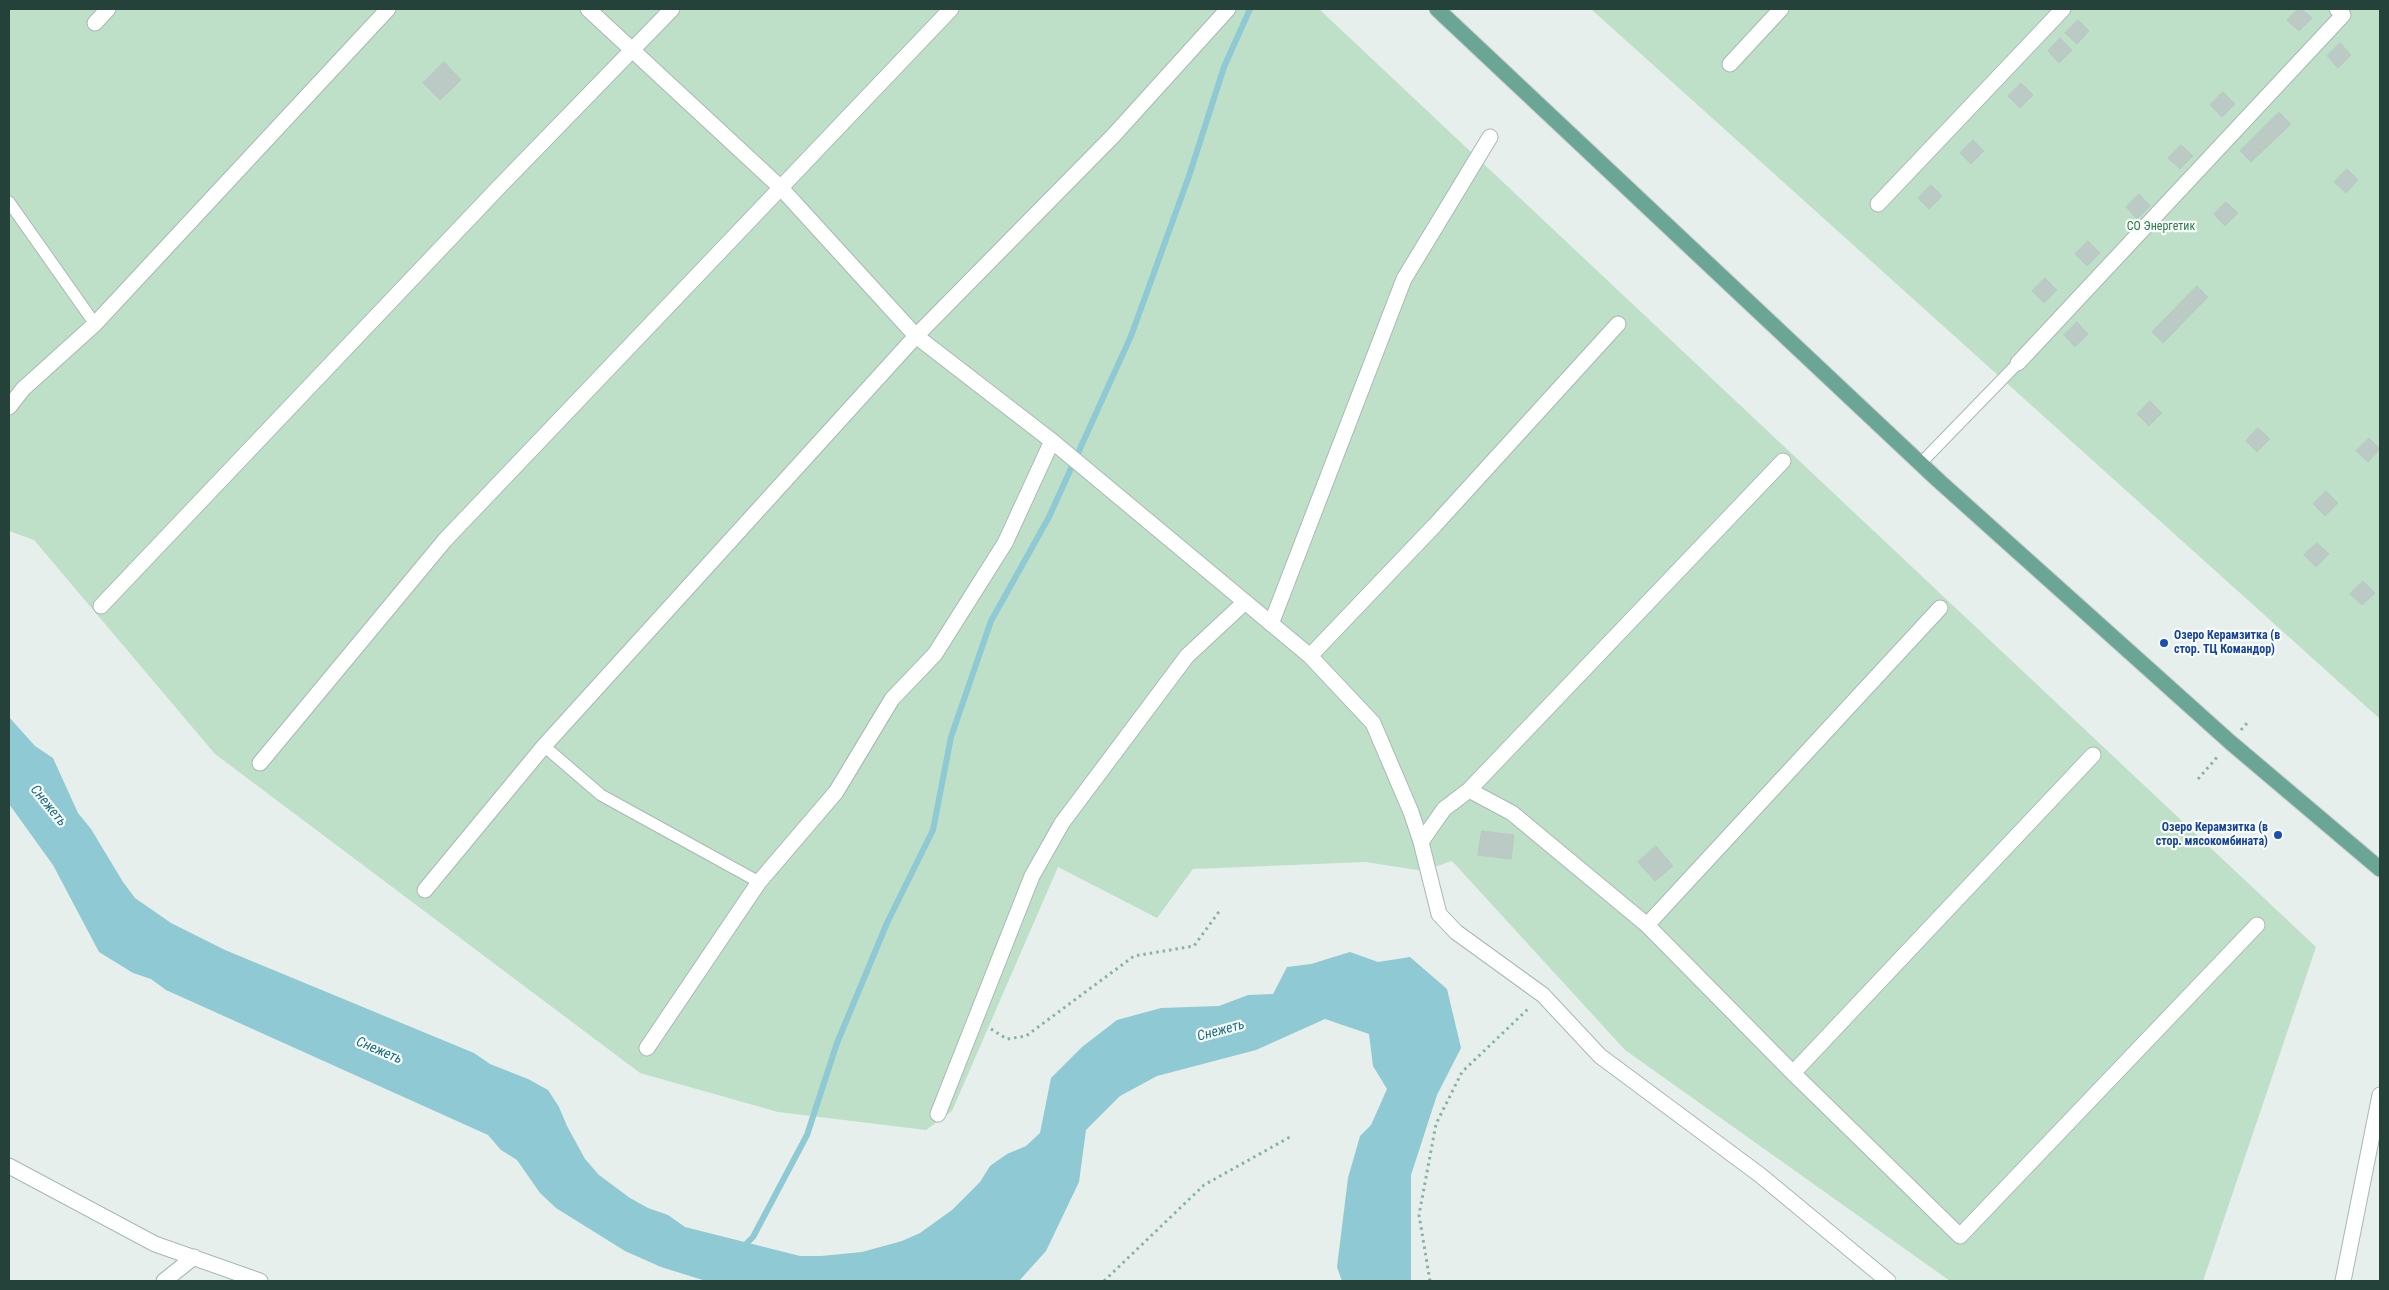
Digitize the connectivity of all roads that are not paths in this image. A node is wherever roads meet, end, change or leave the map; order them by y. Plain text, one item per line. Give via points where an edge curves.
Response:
1 (108, 9) edge
2 (388, 9) edge
3 (588, 9) edge
4 (672, 9) edge
5 (951, 9) edge
6 (1228, 9) edge
7 (1437, 9) edge
8 (1782, 9) edge
9 (2063, 9) edge
10 (2337, 9) edge
11 (95, 23) dead end
12 (633, 51) junction
13 (1730, 64) dead end
14 (1490, 137) dead end
15 (781, 188) junction
16 (9, 202) edge
17 (1878, 204) dead end
18 (95, 324) junction
19 (1618, 324) dead end
20 (916, 336) junction
21 (2018, 363) joint
22 (9, 407) edge
23 (1052, 440) junction
24 (1783, 462) dead end
25 (1920, 464) junction
26 (1245, 602) junction
27 (101, 606) dead end
28 (1940, 608) dead end
29 (1271, 624) junction
30 (1310, 656) junction
31 (544, 746) junction
32 (2093, 755) dead end
33 (260, 763) dead end
34 (1468, 790) junction
35 (1421, 842) junction
36 (2380, 868) edge
37 (759, 882) junction
38 (425, 890) dead end
39 (1647, 925) junction
40 (2257, 925) dead end
41 (647, 1048) dead end
42 (1793, 1073) junction
43 (2380, 1096) edge
44 (938, 1114) dead end
45 (12, 1171) edge
46 (194, 1257) junction
47 (164, 1281) edge
48 (260, 1281) edge
49 (1888, 1281) edge
50 (2343, 1281) edge

1 - 11 street
2 - 18 street
3 - 12 street
4 - 12 street
5 - 15 street
6 - 20 street via 1113,136
7 - 25 main road
8 - 13 street
9 - 17 street
10 - 21 street via 2343,15
12 - 15 street
12 - 27 street via 492,194
14 - 29 street via 1404,280
15 - 20 street
15 - 33 street via 445,540
16 - 18 lane
18 - 22 street via 23,388
19 - 30 street
20 - 23 street
20 - 31 street
21 - 25 lane
23 - 26 street
23 - 37 street via 1004,543 935,654 892,699 836,792
24 - 34 street
25 - 36 main road via 2230,742
26 - 29 street
26 - 44 street via 1187,656 1062,823 1032,876
28 - 39 street
29 - 30 street
30 - 35 street via 1373,723
31 - 37 lane via 601,795
31 - 38 street
32 - 42 street
34 - 35 street via 1444,809
34 - 39 street via 1512,814
35 - 49 street via 1439,914 1456,932 1543,995 1600,1056 1760,1174
37 - 41 street
39 - 42 street
40 - 42 street via 1960,1236
43 - 50 street
45 - 46 street via 155,1244
46 - 47 street
46 - 48 street

